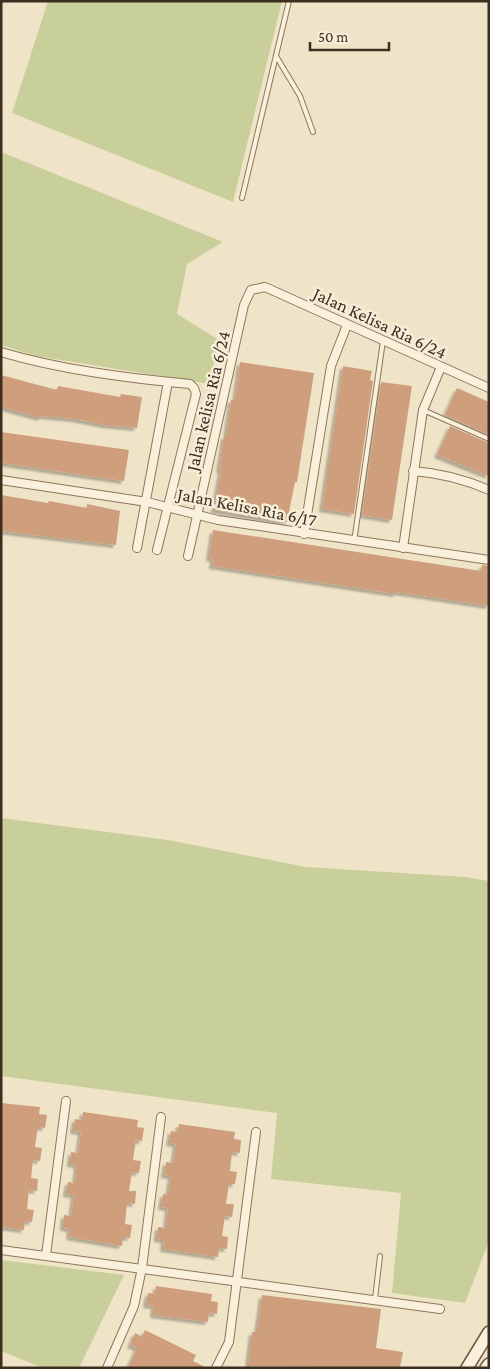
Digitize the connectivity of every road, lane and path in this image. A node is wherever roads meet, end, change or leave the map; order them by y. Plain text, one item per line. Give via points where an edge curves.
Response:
1 (289, 1) edge
2 (276, 56) junction
3 (313, 132) dead end
4 (242, 198) dead end
5 (258, 288) joint
6 (347, 325) junction
7 (383, 341) junction
8 (1, 352) edge
9 (441, 367) junction
10 (168, 382) junction
11 (489, 388) edge
12 (423, 410) junction
13 (489, 439) edge
14 (413, 470) junction
15 (1, 480) edge
16 (489, 490) edge
17 (147, 502) junction
18 (169, 508) junction
19 (197, 516) junction
20 (304, 534) junction
21 (354, 542) junction
22 (137, 548) dead end
23 (403, 548) junction
24 (157, 550) dead end
25 (188, 556) dead end
26 (489, 560) edge
27 (66, 1101) dead end
28 (161, 1117) dead end
29 (256, 1132) dead end
30 (1, 1250) edge
31 (46, 1255) junction
32 (380, 1256) dead end
33 (142, 1268) junction
34 (238, 1280) junction
35 (375, 1299) junction
36 (440, 1308) dead end
37 (489, 1332) edge
38 (489, 1364) edge
39 (107, 1368) edge
40 (216, 1368) edge
41 (467, 1368) edge
42 (486, 1368) edge

1 - 2 lane
2 - 3 lane via 300,96
2 - 4 lane
5 - 6 street, Jalan Kelisa Ria 6/24 via 266,288
5 - 19 street, Jalan kelisa Ria 6/24 via 247,295 244,305
6 - 7 street, Jalan Kelisa Ria 6/24
6 - 20 street via 331,366
7 - 9 street, Jalan Kelisa Ria 6/24
7 - 21 lane
8 - 10 street via 78,369
9 - 11 street, Jalan Kelisa Ria 6/24
9 - 12 street
10 - 17 street
10 - 18 street via 190,384 196,394
12 - 13 lane
12 - 14 street
14 - 16 street via 460,478
14 - 23 street
15 - 17 street, Jalan Kelisa Ria 6/17
17 - 18 street, Jalan Kelisa Ria 6/17
17 - 22 street
18 - 19 street, Jalan Kelisa Ria 6/17
18 - 24 street
19 - 20 street, Jalan Kelisa Ria 6/17
19 - 25 street, Jalan kelisa Ria 6/24
20 - 21 street, Jalan Kelisa Ria 6/17
21 - 23 street, Jalan Kelisa Ria 6/17
23 - 26 street, Jalan Kelisa Ria 6/17
27 - 31 street
28 - 33 street
29 - 34 street
30 - 31 street
31 - 33 street
32 - 35 lane
33 - 34 street
33 - 39 street via 134,1306
34 - 35 street
34 - 40 street via 229,1342
35 - 36 street
37 - 41 street
38 - 42 street

